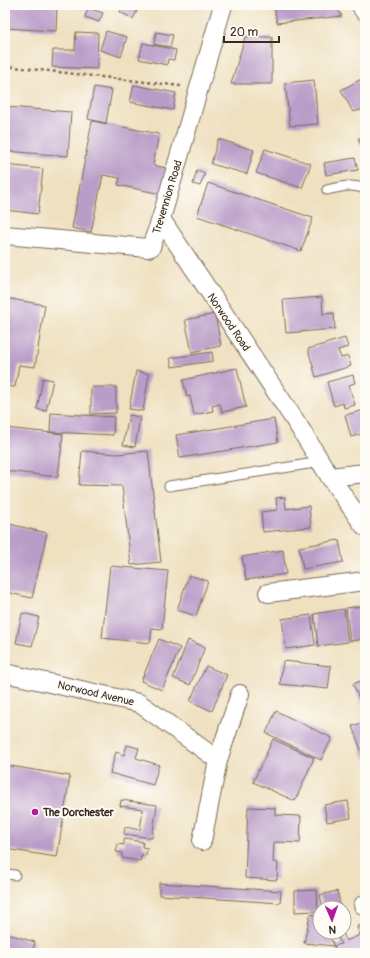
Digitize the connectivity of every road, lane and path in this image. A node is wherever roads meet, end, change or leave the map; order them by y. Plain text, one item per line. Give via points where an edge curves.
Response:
1 (224, 5) edge
2 (363, 5) edge
3 (365, 9) edge
4 (5, 66) edge
5 (199, 88) junction
6 (365, 189) edge
7 (328, 190) dead end
8 (161, 219) junction
9 (5, 235) edge
10 (326, 469) junction
11 (365, 473) edge
12 (168, 486) dead end
13 (365, 527) edge
14 (365, 581) edge
15 (268, 593) dead end
16 (5, 673) edge
17 (240, 694) dead end
18 (218, 760) junction
19 (202, 841) dead end
20 (5, 874) edge
21 (15, 875) dead end

1 - 5 street, Trevennion Road
2 - 3 main road
4 - 5 path
5 - 8 street, Trevennion Road
6 - 7 lane via 348,185
8 - 9 street, Trevennion Road via 153,244 148,248
8 - 10 street, Norwood Road
10 - 11 street
10 - 12 lane
10 - 13 street, Norwood Road
14 - 15 street
16 - 18 street, Norwood Avenue via 139,703
17 - 18 street
18 - 19 street
20 - 21 lane

